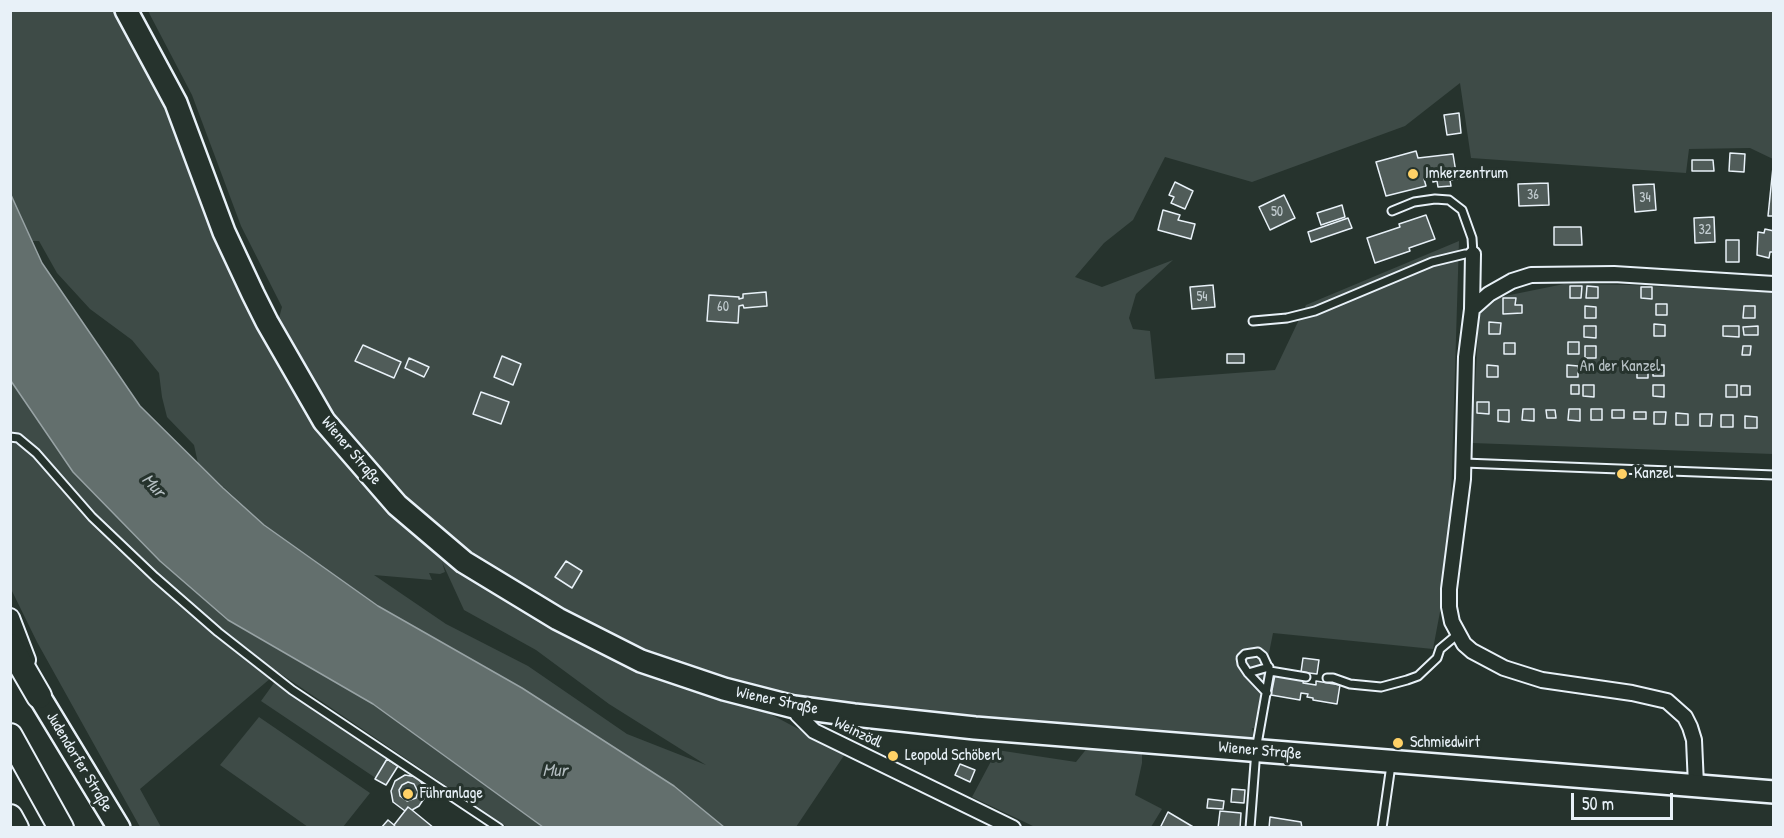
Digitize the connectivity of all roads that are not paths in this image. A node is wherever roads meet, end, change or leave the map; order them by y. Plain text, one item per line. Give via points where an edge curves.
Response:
1 (126, 10) edge
2 (1392, 211) dead end
3 (1473, 254) junction
4 (1773, 285) edge
5 (1472, 309) junction
6 (1253, 321) dead end
7 (10, 437) edge
8 (1464, 463) junction
9 (1773, 475) edge
10 (10, 618) edge
11 (1458, 634) junction
12 (10, 646) edge
13 (1270, 669) junction
14 (1248, 673) junction
15 (1306, 677) dead end
16 (1327, 678) dead end
17 (1267, 693) junction
18 (39, 696) junction
19 (794, 707) junction
20 (10, 735) edge
21 (1256, 750) junction
22 (1391, 761) junction
23 (1696, 785) junction
24 (1773, 792) edge
25 (10, 817) edge
26 (16, 828) edge
27 (61, 828) edge
28 (119, 828) edge
29 (499, 828) edge
30 (1012, 828) edge
31 (1250, 828) edge
32 (1382, 828) edge

1 - 19 main road, Wiener Straße via 176,103 224,231 267,322 324,421 397,505 464,562 558,619 641,662
2 - 3 lane via 1414,202 1449,200 1462,210
3 - 5 street
3 - 6 lane via 1432,262 1315,311
4 - 5 street via 1614,274 1531,275 1489,294
5 - 8 street via 1466,357
7 - 29 lane via 18,438 36,453 92,517 218,632 291,690
8 - 9 lane
8 - 11 street via 1449,590 1452,622
10 - 18 main road
11 - 16 lane via 1418,676 1407,680 1381,687
11 - 23 street via 1473,651 1525,676 1667,701 1690,727
12 - 18 highway
13 - 14 lane
13 - 14 lane via 1263,656 1251,652 1241,658
13 - 15 lane
13 - 17 lane
14 - 17 lane
17 - 21 lane
18 - 28 main road, Judendorfer Straße
19 - 21 main road, Wiener Straße via 975,728
19 - 30 street, Weinzödl via 814,730
20 - 27 highway
21 - 22 main road, Wiener Straße
21 - 31 lane
22 - 23 main road, Wiener Straße
22 - 32 lane
23 - 24 main road, Wiener Straße
25 - 26 highway

